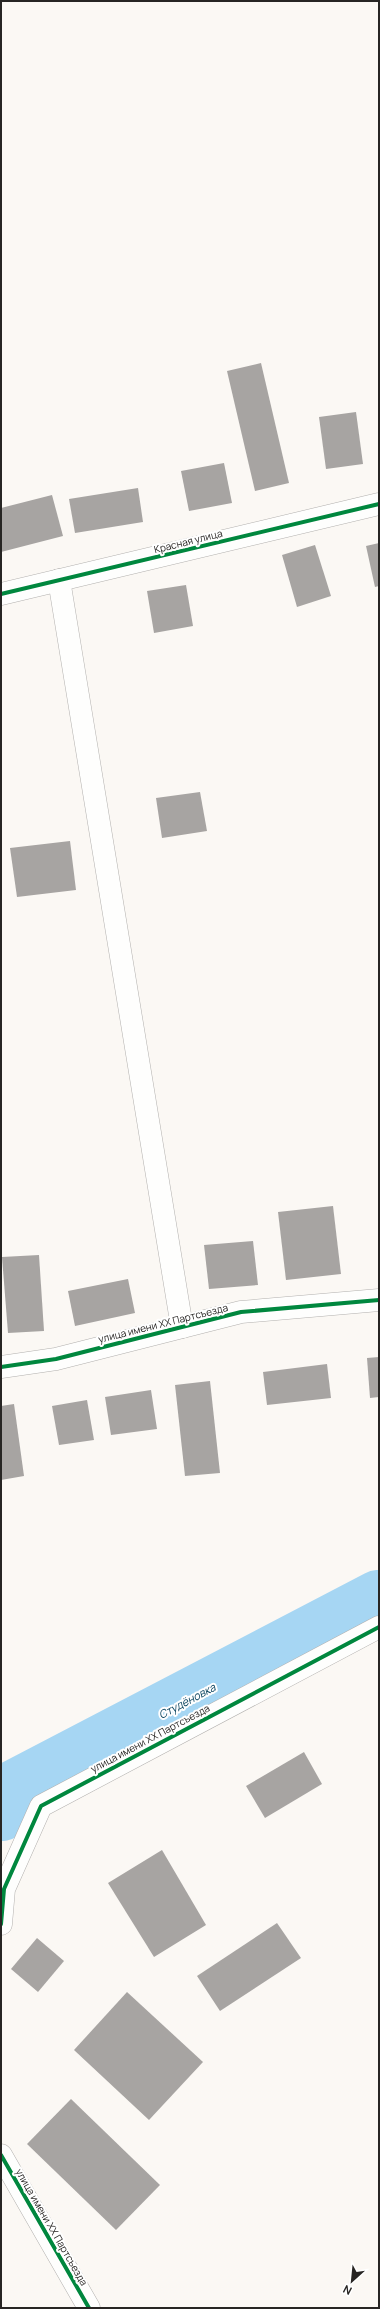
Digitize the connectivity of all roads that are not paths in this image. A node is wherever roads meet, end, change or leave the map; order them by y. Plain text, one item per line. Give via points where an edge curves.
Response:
1 (379, 504) edge
2 (59, 580) junction
3 (1, 594) edge
4 (379, 1300) edge
5 (182, 1327) junction
6 (1, 1367) edge
7 (379, 1626) edge
8 (1, 1924) edge
9 (1, 2155) edge
10 (89, 2308) edge

1 - 2 street, Красная улица
2 - 3 street, Красная улица
2 - 5 street
4 - 5 street, улица имени ХХ Партсъезда via 241,1312
5 - 6 street, улица имени ХХ Партсъезда via 56,1358
7 - 8 street, улица имени ХХ Партсъезда via 41,1806 4,1889
9 - 10 street, улица имени ХХ Партсъезда

